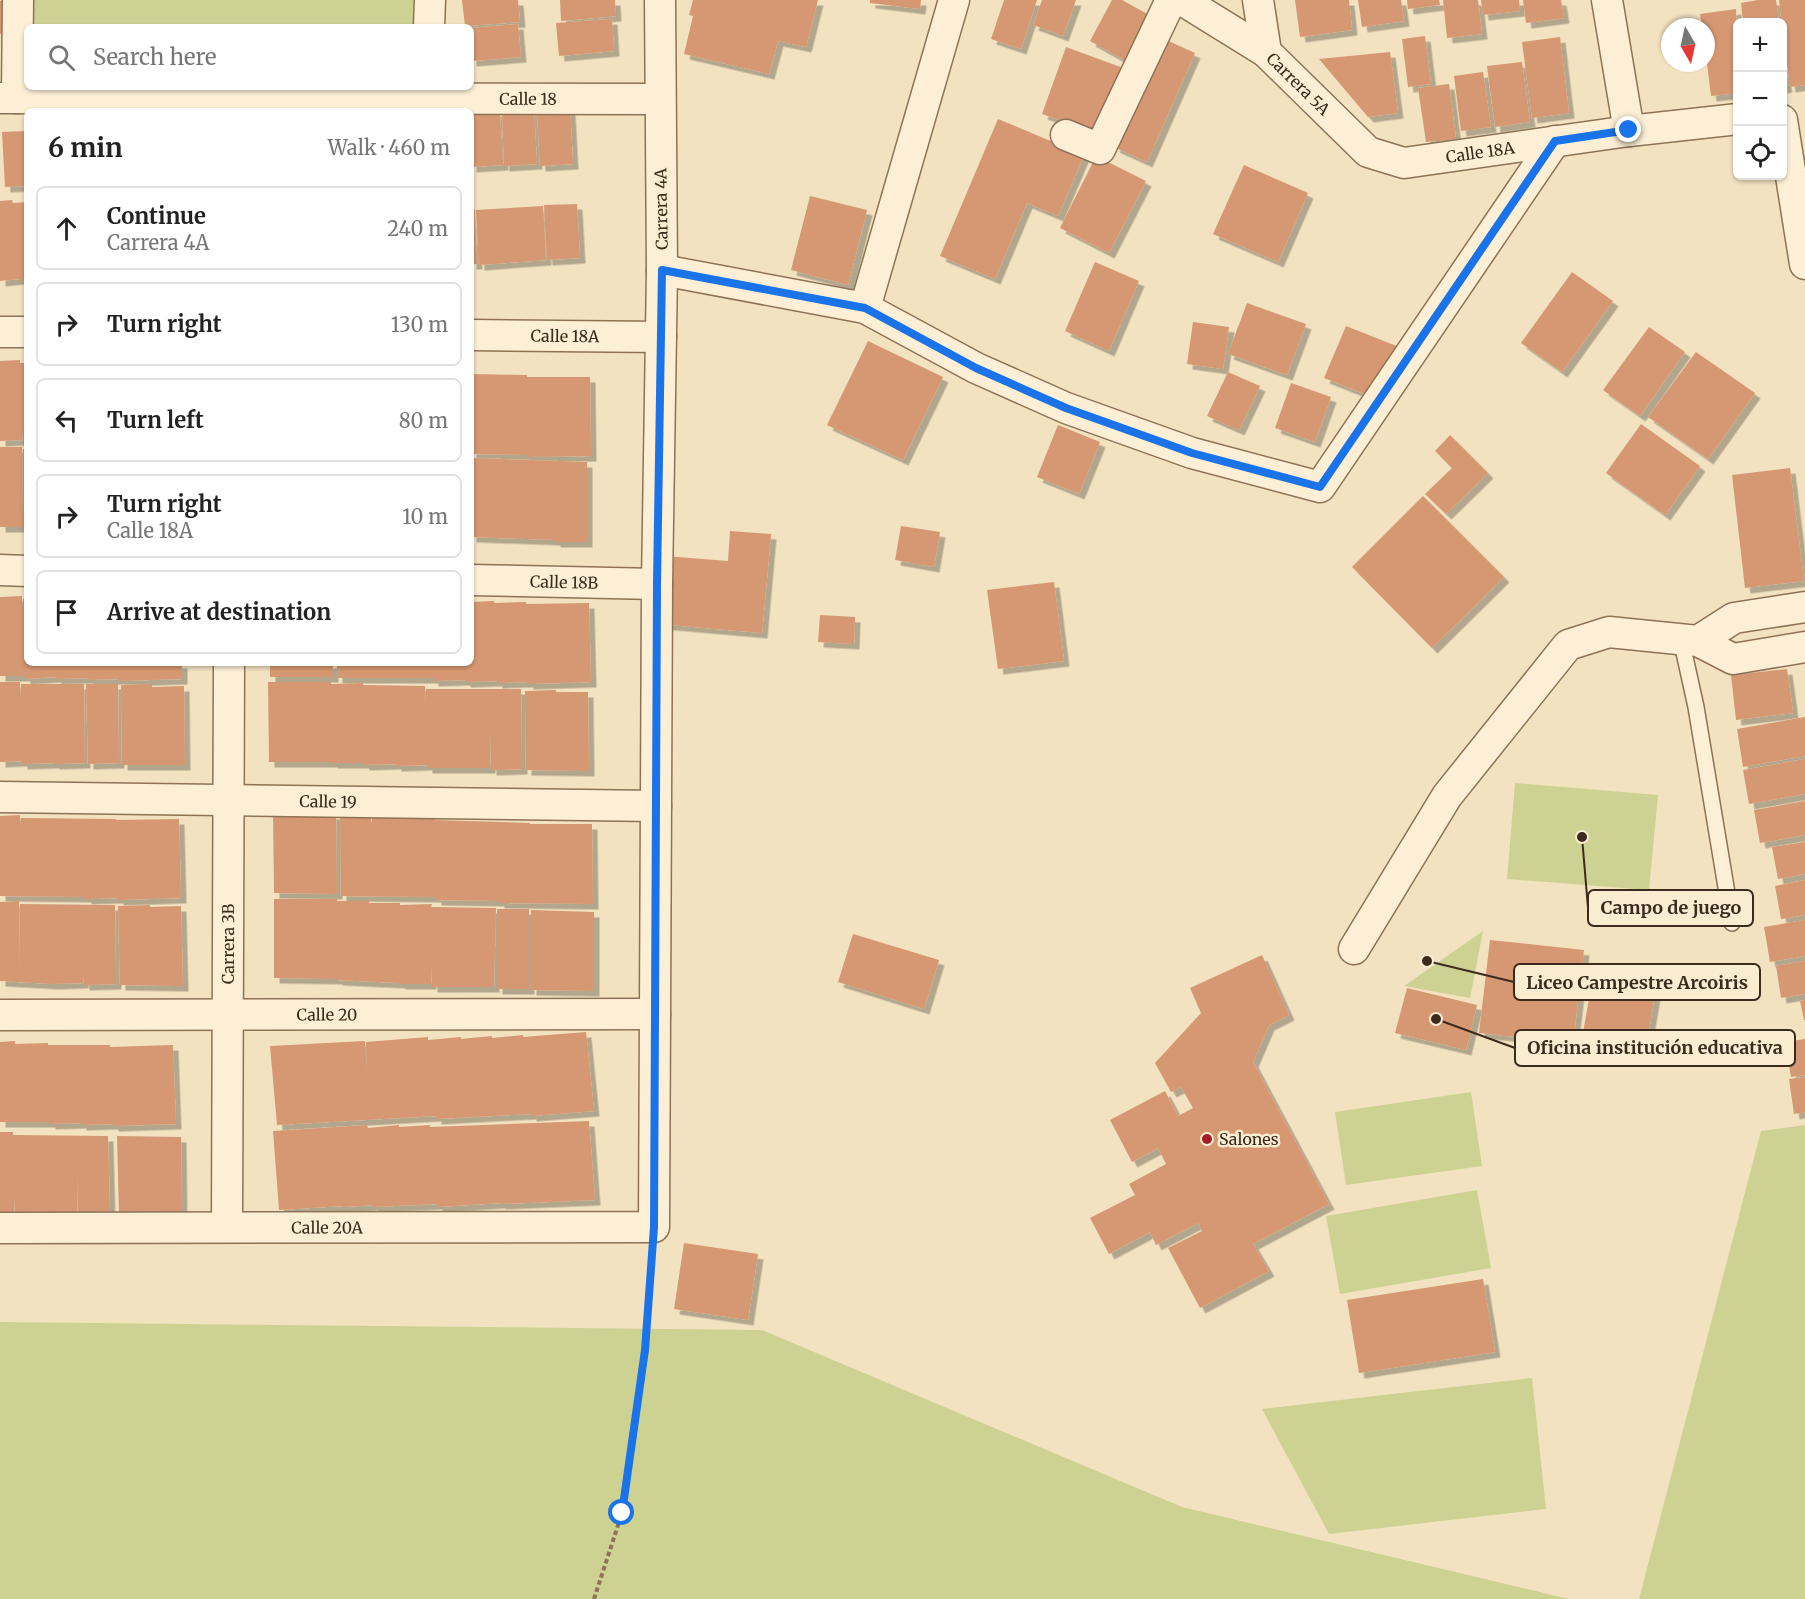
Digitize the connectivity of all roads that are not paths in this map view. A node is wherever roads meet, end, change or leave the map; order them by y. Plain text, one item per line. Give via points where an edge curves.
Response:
1 (18, 0) edge
2 (429, 0) edge
3 (660, 0) edge
4 (954, 0) edge
5 (1171, 0) edge
6 (1182, 0) edge
7 (1258, 0) edge
8 (1607, 0) edge
9 (429, 24) edge
10 (1266, 52) junction
11 (428, 93) edge
12 (9, 98) edge
13 (659, 99) junction
14 (230, 105) edge
15 (1805, 110) edge
16 (1787, 113) edge
17 (1733, 119) edge
18 (1783, 126) edge
19 (1629, 130) junction
20 (1066, 135) dead end
21 (1555, 141) junction
22 (1368, 152) joint
23 (1805, 264) edge
24 (662, 270) junction
25 (865, 308) junction
26 (0, 332) edge
27 (24, 332) edge
28 (474, 335) edge
29 (661, 337) junction
30 (0, 570) edge
31 (24, 571) edge
32 (474, 580) edge
33 (657, 584) junction
34 (1805, 607) edge
35 (1690, 640) junction
36 (1805, 647) edge
37 (229, 666) edge
38 (0, 797) edge
39 (228, 800) junction
40 (656, 806) junction
41 (1732, 923) dead end
42 (1354, 949) dead end
43 (655, 1014) junction
44 (228, 1015) junction
45 (0, 1016) edge
46 (227, 1226) junction
47 (654, 1227) joint
48 (0, 1228) edge

1 - 12 street
2 - 9 street
3 - 13 street, Carrera 4A
4 - 25 street
5 - 20 street via 1100,149
6 - 10 street
7 - 10 street, Carrera 5A
8 - 19 street
10 - 22 street, Carrera 5A
11 - 13 street, Calle 18
11 - 14 street, Calle 18
12 - 14 street, Calle 18
13 - 24 street, Carrera 4A
15 - 16 street
17 - 19 street, Calle 18A
18 - 23 street
19 - 21 street, Calle 18A
21 - 22 street, Calle 18A via 1404,163
21 - 25 street via 1320,487 1192,453 1066,408 976,368
24 - 25 street
24 - 29 street, Carrera 4A
26 - 27 street
28 - 29 street, Calle 18A
29 - 33 street, Carrera 4A
30 - 31 street
32 - 33 street, Calle 18B
33 - 40 street, Carrera 4A
34 - 35 street via 1734,618
35 - 36 street via 1733,659
35 - 41 lane via 1696,707
35 - 42 street via 1609,632 1568,645 1447,796
37 - 39 street, Carrera 3B
38 - 39 street, Calle 19
39 - 40 street, Calle 19
39 - 44 street, Carrera 3B
40 - 43 street, Carrera 4A
43 - 44 street, Calle 20
43 - 47 street, Carrera 4A
44 - 45 street, Calle 20
44 - 46 street, Carrera 3B
46 - 47 street, Calle 20A
46 - 48 street, Calle 20A

